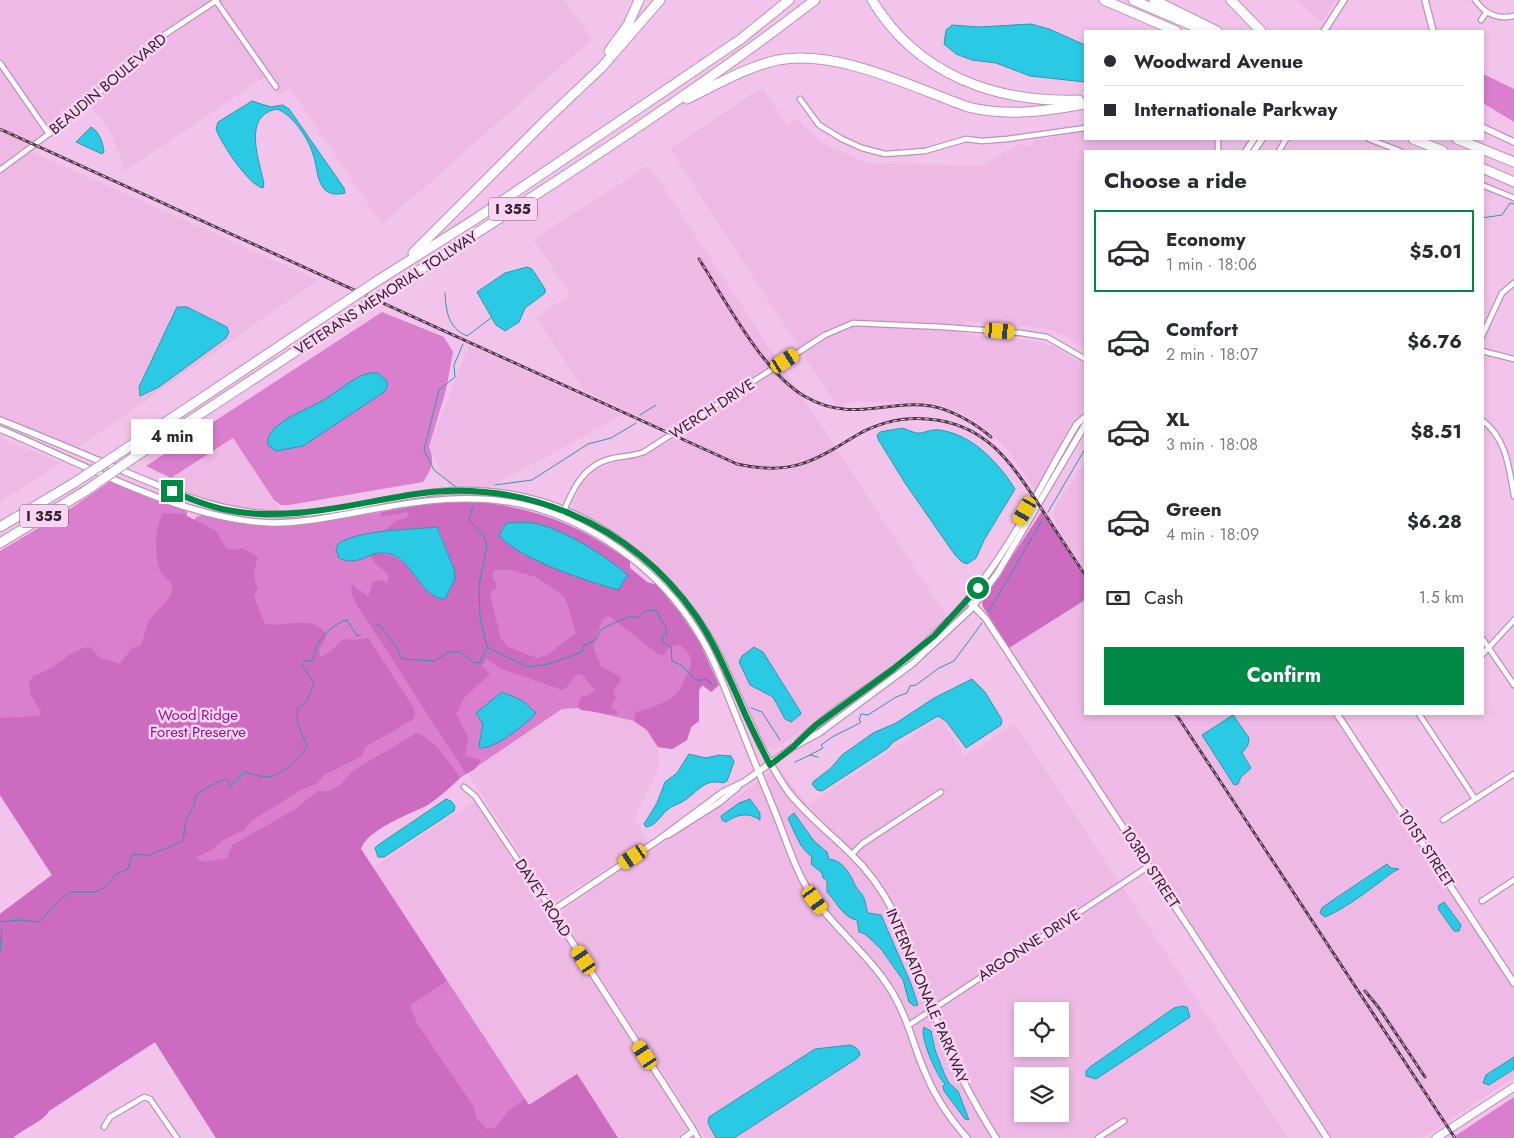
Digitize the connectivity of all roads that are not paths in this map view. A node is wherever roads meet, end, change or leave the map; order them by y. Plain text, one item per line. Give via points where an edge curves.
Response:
1 (217, 0) edge
2 (639, 0) edge
3 (660, 0) edge
4 (789, 0) edge
5 (815, 0) edge
6 (872, 0) edge
7 (1104, 0) edge
8 (1133, 0) edge
9 (1154, 0) edge
10 (1231, 0) edge
11 (1238, 0) edge
12 (1344, 0) edge
13 (1425, 0) edge
14 (1475, 0) edge
15 (1486, 13) junction
16 (1514, 16) edge
17 (1481, 20) dead end
18 (1174, 30) edge
19 (1203, 30) edge
20 (1215, 30) edge
21 (1260, 30) edge
22 (1267, 30) edge
23 (1325, 30) edge
24 (1433, 30) edge
25 (0, 63) edge
26 (276, 87) dead end
27 (800, 99) dead end
28 (1084, 100) edge
29 (1084, 104) edge
30 (658, 114) junction
31 (547, 119) junction
32 (1084, 128) edge
33 (1484, 128) edge
34 (49, 134) junction
35 (1372, 140) edge
36 (1416, 140) edge
37 (1459, 140) edge
38 (1475, 140) edge
39 (1514, 142) edge
40 (1397, 150) edge
41 (1440, 150) edge
42 (1514, 158) edge
43 (1514, 162) edge
44 (1484, 169) edge
45 (0, 170) edge
46 (1514, 182) edge
47 (1484, 186) edge
48 (1514, 198) edge
49 (399, 266) junction
50 (1514, 283) edge
51 (1484, 332) edge
52 (1484, 351) edge
53 (1084, 358) edge
54 (1514, 359) edge
55 (1084, 418) edge
56 (0, 420) edge
57 (1484, 422) edge
58 (1084, 428) edge
59 (0, 429) edge
60 (1513, 488) edge
61 (479, 490) junction
62 (1514, 496) edge
63 (477, 499) junction
64 (564, 510) junction
65 (561, 517) junction
66 (0, 527) edge
67 (0, 543) edge
68 (968, 600) junction
69 (974, 605) junction
70 (1514, 620) edge
71 (1484, 641) edge
72 (1489, 648) junction
73 (1484, 653) edge
74 (1514, 685) edge
75 (1338, 715) edge
76 (1420, 715) edge
77 (793, 747) junction
78 (770, 765) junction
79 (759, 772) junction
80 (1514, 774) edge
81 (464, 788) dead end
82 (941, 792) dead end
83 (1476, 799) junction
84 (1443, 820) dead end
85 (852, 854) junction
86 (1149, 866) junction
87 (1514, 880) edge
88 (1482, 901) dead end
89 (552, 911) junction
90 (1514, 983) edge
91 (932, 1009) junction
92 (908, 1025) junction
93 (1514, 1087) edge
94 (1124, 1121) dead end
95 (104, 1126) dead end
96 (694, 1131) junction
97 (177, 1138) edge
98 (684, 1138) edge
99 (698, 1138) edge
100 (967, 1138) edge
101 (996, 1138) edge
102 (1098, 1138) edge
103 (1328, 1138) edge
104 (1436, 1138) edge

1 - 26 street
1 - 34 street, BEAUDIN BOULEVARD via 164,35
2 - 31 highway via 628,25 611,49
3 - 31 highway via 602,67
4 - 49 highway, VETERANS MEMORIAL TOLLWAY / I 355 via 741,39 474,220
5 - 30 highway, VETERANS MEMORIAL TOLLWAY / I 355
6 - 28 highway via 913,49 959,79 1001,94 1036,101
7 - 18 highway
8 - 19 highway
9 - 20 highway
10 - 21 highway
11 - 22 highway
12 - 23 street
13 - 24 street
14 - 15 street
15 - 16 street via 1499,17
15 - 17 street
25 - 34 street
27 - 32 street via 826,130 862,148 885,154 924,151 966,138 982,141 1007,139
29 - 30 highway via 1022,113 988,112 849,64 809,58 777,61 736,75
30 - 67 highway, VETERANS MEMORIAL TOLLWAY / I 355, bridge via 87,490
31 - 49 highway
33 - 39 street
34 - 45 street, BEAUDIN BOULEVARD
35 - 40 street
36 - 41 highway
37 - 43 highway
38 - 42 highway
44 - 46 highway
47 - 48 street
49 - 66 highway, VETERANS MEMORIAL TOLLWAY / I 355, bridge via 74,483
50 - 51 street via 1502,293
52 - 54 street
53 - 64 street, WERCH DRIVE via 1058,342 1038,335 943,327 846,325 825,335 644,452 614,458 592,468 575,485
55 - 68 street via 991,569
56 - 61 street, INTERNATIONALE PARKWAY via 223,509 301,514 439,490
57 - 60 street via 1497,434 1503,446
58 - 69 street via 998,574
59 - 63 street, INTERNATIONALE PARKWAY via 183,506 250,521 310,521 434,499
60 - 62 street
61 - 63 street
61 - 64 street, INTERNATIONALE PARKWAY via 523,496
63 - 65 street, INTERNATIONALE PARKWAY via 524,505
64 - 65 street, WERCH DRIVE
64 - 78 street, INTERNATIONALE PARKWAY via 619,540 658,571 678,593 719,655
65 - 79 street, INTERNATIONALE PARKWAY via 607,541 637,563 664,587 689,618 709,652
68 - 69 street, 103RD STREET
68 - 77 street via 934,636 816,725
69 - 77 street via 912,664 819,733
69 - 86 street, 103RD STREET
70 - 72 street
71 - 72 street
72 - 73 street
72 - 74 street
75 - 90 street, 101ST STREET
76 - 83 street
77 - 78 street
78 - 79 street
78 - 85 street, INTERNATIONALE PARKWAY via 799,805
79 - 89 street via 723,792
79 - 92 street, INTERNATIONALE PARKWAY via 806,886 832,922 878,971 897,1000
80 - 83 street
81 - 89 street, DAVEY ROAD via 475,796
82 - 85 street
83 - 84 street
85 - 91 street, INTERNATIONALE PARKWAY via 893,911
86 - 91 street, ARGONNE DRIVE
86 - 103 street, 103RD STREET
87 - 88 street
89 - 96 street, DAVEY ROAD
91 - 92 street, ARGONNE DRIVE
91 - 101 street, INTERNATIONALE PARKWAY via 960,1078
92 - 100 street, INTERNATIONALE PARKWAY via 933,1089
93 - 104 main road
94 - 102 street
95 - 97 street via 110,1117 144,1096 150,1099
96 - 98 street
96 - 99 street, DAVEY ROAD

